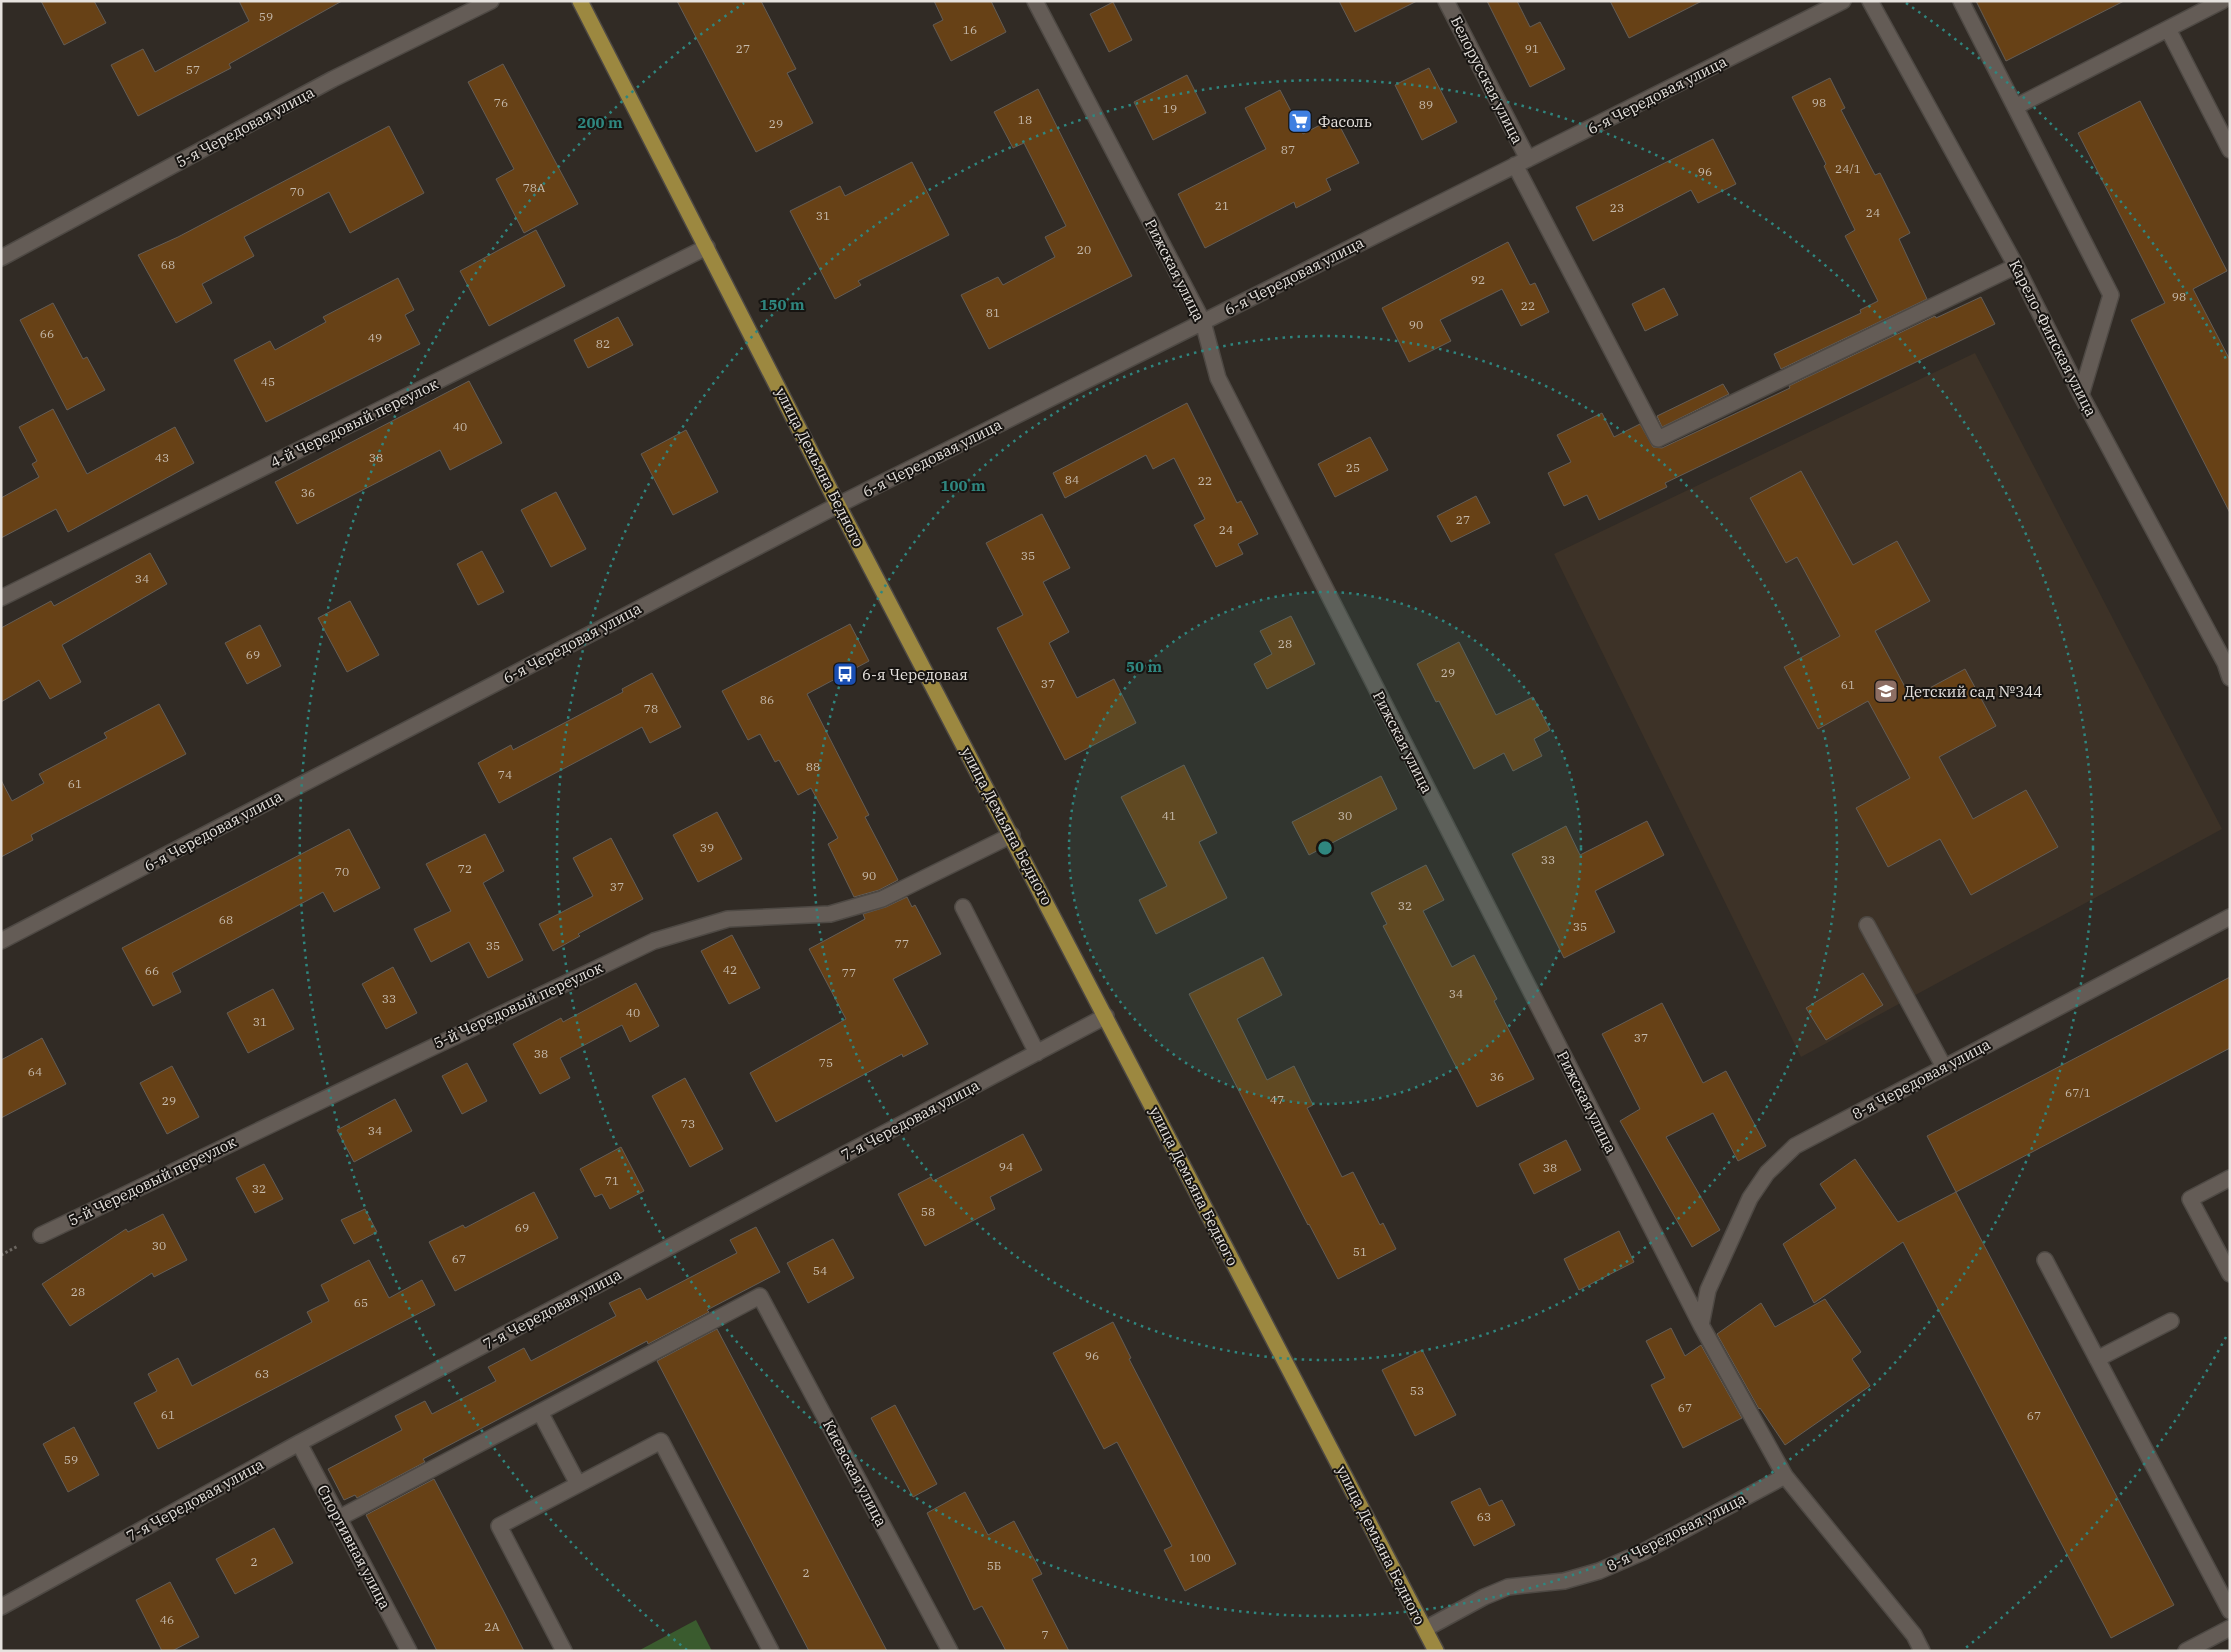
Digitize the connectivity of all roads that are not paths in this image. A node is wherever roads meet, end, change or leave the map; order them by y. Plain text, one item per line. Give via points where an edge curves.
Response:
1 (491, 1) edge
2 (580, 1) edge
3 (1035, 1) edge
4 (1446, 1) edge
5 (1844, 1) edge
6 (1870, 1) edge
7 (1961, 1) edge
8 (2222, 1) edge
9 (2168, 29) junction
10 (2015, 107) junction
11 (2230, 150) edge
12 (1522, 162) junction
13 (707, 248) junction
14 (1, 258) edge
15 (2016, 266) junction
16 (1203, 322) junction
17 (2081, 395) junction
18 (838, 505) junction
19 (1, 598) edge
20 (2227, 662) edge
21 (2230, 678) edge
22 (1012, 835) junction
23 (963, 907) dead end
24 (2230, 917) edge
25 (1867, 925) dead end
26 (1, 941) edge
27 (1106, 1016) junction
28 (1037, 1053) junction
29 (1944, 1067) junction
30 (2230, 1178) edge
31 (40, 1235) dead end
32 (2045, 1260) dead end
33 (2230, 1274) edge
34 (2171, 1321) dead end
35 (1701, 1325) junction
36 (2097, 1359) junction
37 (540, 1412) junction
38 (299, 1443) junction
39 (1785, 1476) junction
40 (578, 1484) junction
41 (338, 1518) junction
42 (1, 1607) edge
43 (2230, 1611) edge
44 (2230, 1628) edge
45 (1425, 1629) junction
46 (409, 1651) edge
47 (564, 1651) edge
48 (771, 1651) edge
49 (950, 1651) edge
50 (1436, 1651) edge
51 (1922, 1651) edge
52 (2186, 1651) edge

1 - 14 street, 5-я Чередовая улица via 333,79
2 - 13 main road, улица Демьяна Бедного
3 - 16 street, Рижская улица
4 - 12 street, Белорусская улица
5 - 12 street, 6-я Чередовая улица
6 - 15 street, Карело-Финская улица
7 - 10 street
8 - 9 street
9 - 10 street
9 - 11 street
10 - 17 street via 2111,295
12 - 15 street, Белорусская улица via 1658,440
12 - 16 street, 6-я Чередовая улица
13 - 18 main road, улица Демьяна Бедного
13 - 19 street, 4-й Чередовый переулок
15 - 17 street, Карело-Финская улица
16 - 18 street, 6-я Чередовая улица
16 - 35 street, Рижская улица via 1218,378
17 - 20 street, Карело-Финская улица
18 - 22 main road, улица Демьяна Бедного
18 - 26 street, 6-я Чередовая улица
20 - 21 street, Карело-Финская улица
22 - 27 main road, улица Демьяна Бедного
22 - 31 street, 5-й Чередовый переулок via 882,900 830,914 728,919 654,941
23 - 28 street
24 - 29 street, 8-я Чередовая улица
25 - 29 street
27 - 28 street, 7-я Чередовая улица
27 - 45 main road, улица Демьяна Бедного
28 - 38 street, 7-я Чередовая улица
29 - 35 street, 8-я Чередовая улица via 1795,1146 1767,1173 1750,1198 1708,1290
30 - 33 street via 2190,1199
32 - 36 street
34 - 36 street
35 - 39 street, Рижская улица
36 - 43 street
37 - 40 street
37 - 41 street
37 - 49 street, Киевская улица via 760,1296
38 - 41 street, Спортивная улица
38 - 42 street, 7-я Чередовая улица
39 - 45 street, 8-я Чередовая улица via 1643,1552 1600,1571 1564,1581 1508,1587 1484,1596
39 - 51 street, Рижская улица via 1914,1635
40 - 47 street via 499,1526
40 - 48 street via 661,1441
41 - 46 street, Спортивная улица
44 - 52 street
45 - 50 main road, улица Демьяна Бедного

